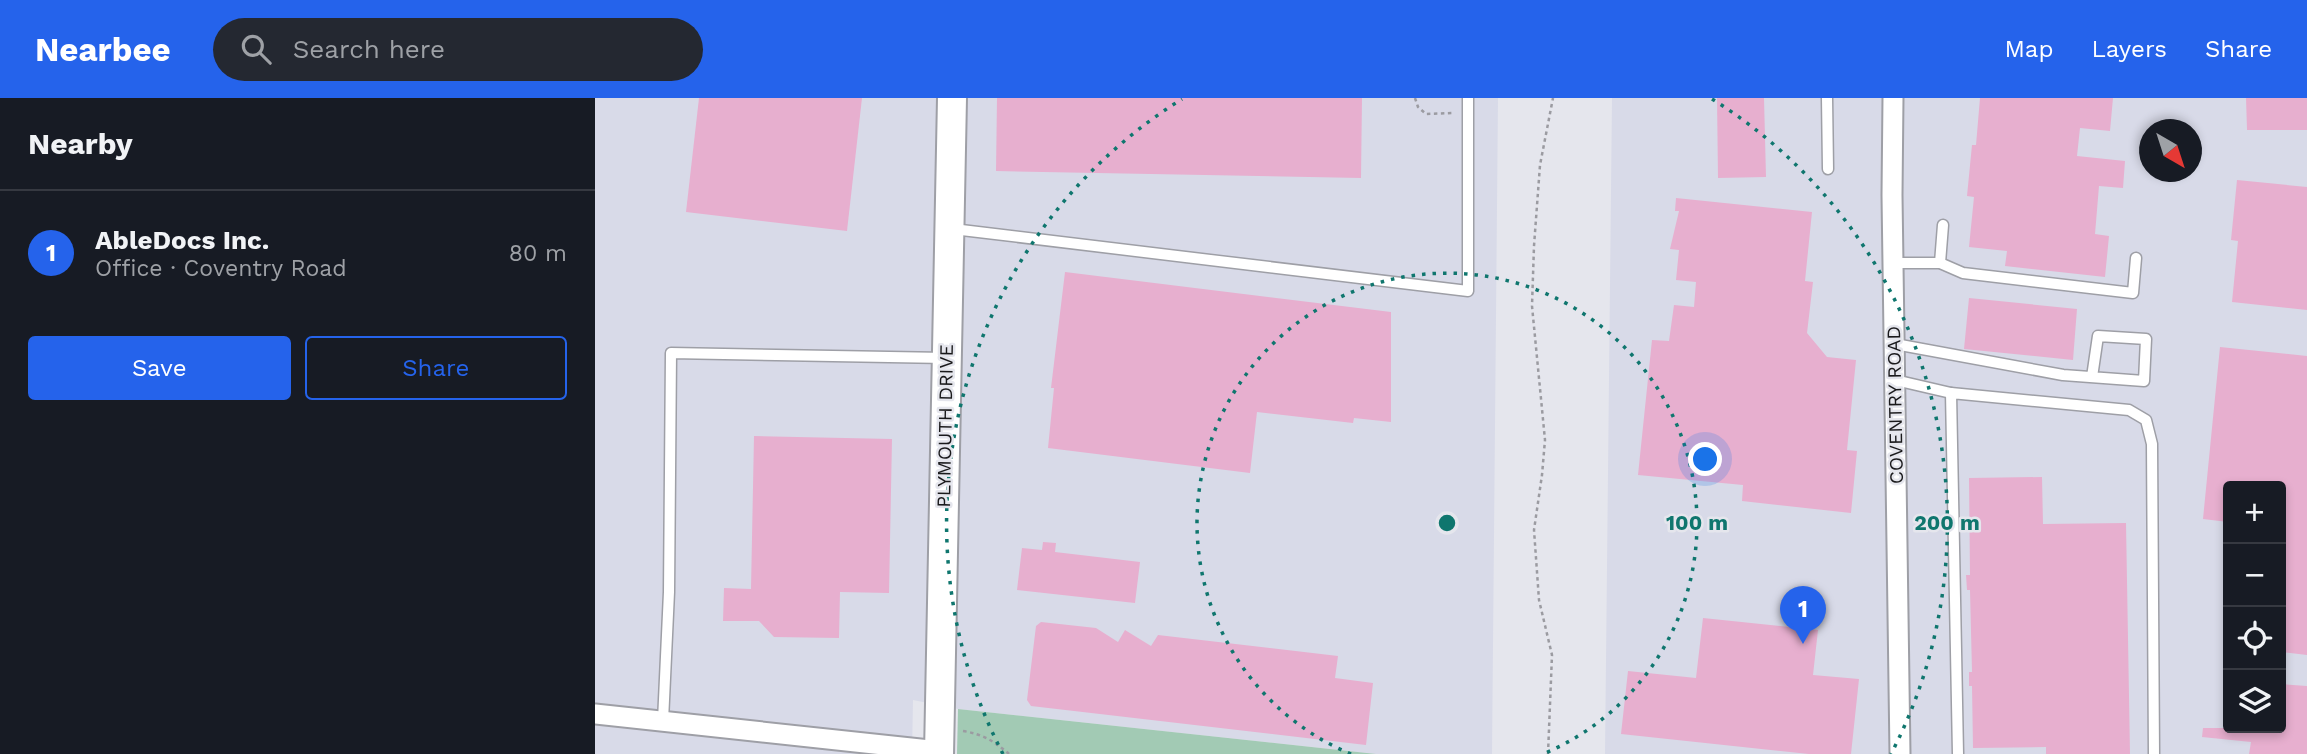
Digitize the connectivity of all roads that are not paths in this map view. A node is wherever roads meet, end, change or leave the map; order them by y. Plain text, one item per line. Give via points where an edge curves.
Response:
1 (952, 98) edge
2 (1468, 98) edge
3 (1827, 98) edge
4 (1892, 98) edge
5 (1828, 169) dead end
6 (1943, 225) dead end
7 (949, 229) junction
8 (2136, 258) dead end
9 (1892, 263) junction
10 (1940, 263) junction
11 (1895, 344) junction
12 (947, 358) junction
13 (2092, 377) junction
14 (1895, 380) junction
15 (1951, 393) junction
16 (595, 714) edge
17 (663, 721) junction
18 (939, 745) edge
19 (1900, 754) edge
20 (1958, 754) edge
21 (2154, 754) edge

1 - 7 street, PLYMOUTH DRIVE
2 - 7 lane via 1468,291
3 - 5 lane
4 - 9 street, COVENTRY ROAD
6 - 10 lane
7 - 12 street, PLYMOUTH DRIVE
8 - 10 lane via 2133,293 1963,273
9 - 10 lane
9 - 11 street, COVENTRY ROAD
11 - 13 lane
11 - 14 street, COVENTRY ROAD
12 - 17 lane via 671,354
12 - 18 street, PLYMOUTH DRIVE
13 - 13 lane via 2144,381 2145,339 2098,336
14 - 15 lane
14 - 19 street, COVENTRY ROAD
15 - 20 lane
15 - 21 lane via 2129,410 2146,420 2152,444
16 - 17 street
17 - 18 street

